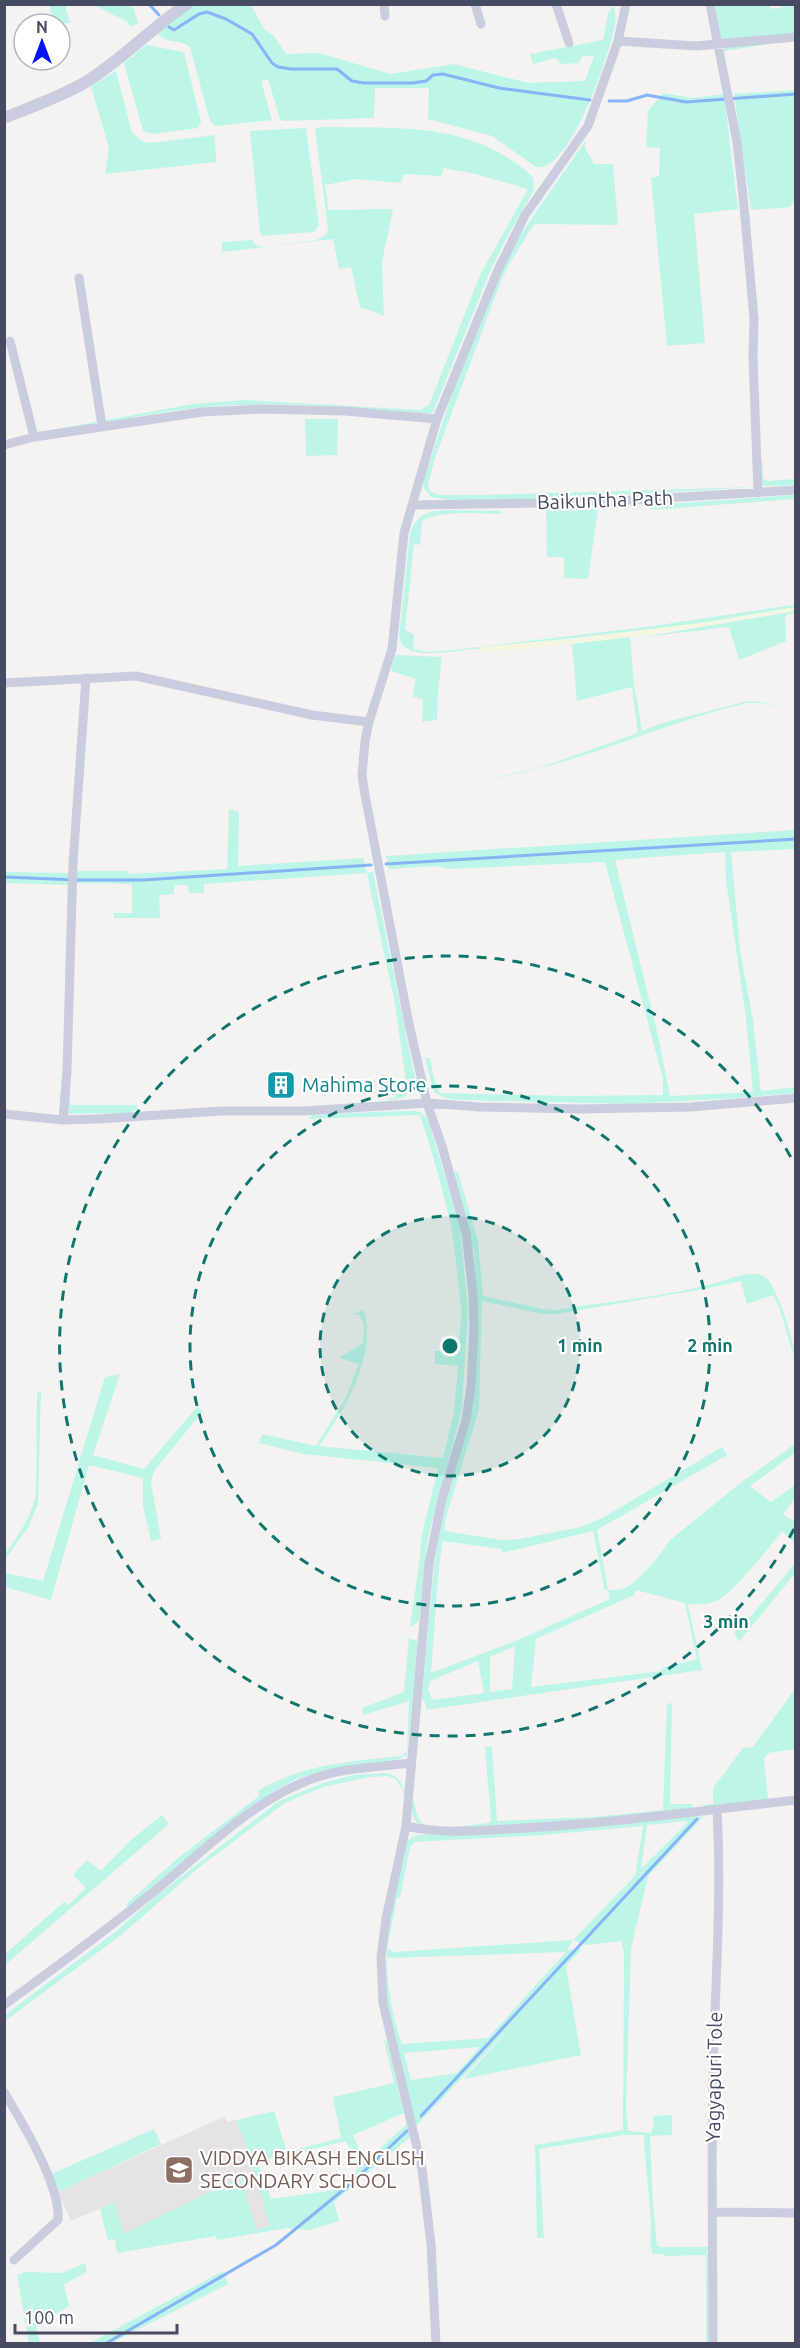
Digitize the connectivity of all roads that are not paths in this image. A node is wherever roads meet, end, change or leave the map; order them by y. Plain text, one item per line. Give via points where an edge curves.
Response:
1 (187, 4) edge
2 (384, 4) edge
3 (475, 4) edge
4 (556, 4) edge
5 (626, 4) edge
6 (710, 4) edge
7 (385, 16) dead end
8 (481, 24) dead end
9 (795, 37) edge
10 (618, 40) junction
11 (569, 43) dead end
12 (719, 45) junction
13 (4, 118) edge
14 (79, 278) dead end
15 (10, 341) dead end
16 (437, 419) junction
17 (102, 426) junction
18 (34, 436) junction
19 (4, 445) edge
20 (795, 490) edge
21 (758, 492) junction
22 (414, 505) junction
23 (86, 678) junction
24 (4, 683) edge
25 (369, 722) junction
26 (795, 1098) edge
27 (427, 1102) junction
28 (4, 1114) edge
29 (63, 1120) junction
30 (411, 1763) junction
31 (795, 1800) edge
32 (717, 1810) junction
33 (406, 1826) junction
34 (4, 2006) edge
35 (4, 2092) edge
36 (713, 2212) junction
37 (795, 2213) edge
38 (14, 2260) dead end
39 (436, 2343) edge
40 (713, 2343) edge

1 - 13 street via 83,83
2 - 7 street
3 - 8 street
4 - 11 street
5 - 10 street
6 - 12 street
9 - 12 street
10 - 12 street
10 - 16 street via 588,126 525,215 498,270
12 - 21 street via 737,142 754,319
14 - 17 street
15 - 18 street
16 - 17 street via 373,412 261,409 202,412
16 - 22 street
17 - 18 street
18 - 19 street
20 - 21 street, Baikuntha Path
21 - 22 street, Baikuntha Path
22 - 25 street via 404,533 392,649
23 - 24 street
23 - 25 street via 148,678 312,715
23 - 29 street via 73,863
25 - 27 street via 363,757 365,795
26 - 27 street via 691,1107 480,1107
27 - 29 street
27 - 30 street via 466,1233 474,1328 466,1420 442,1499 429,1564
28 - 29 street
30 - 33 street
30 - 34 street via 344,1771 306,1780 283,1791
31 - 32 street
32 - 33 street via 454,1832
32 - 36 street, Yagyapuri Tole via 719,1935 712,2084
33 - 39 street via 382,1937 381,1982 422,2169
35 - 38 street via 33,2141 59,2208 58,2220
36 - 37 street
36 - 40 street, Yagyapuri Tole

